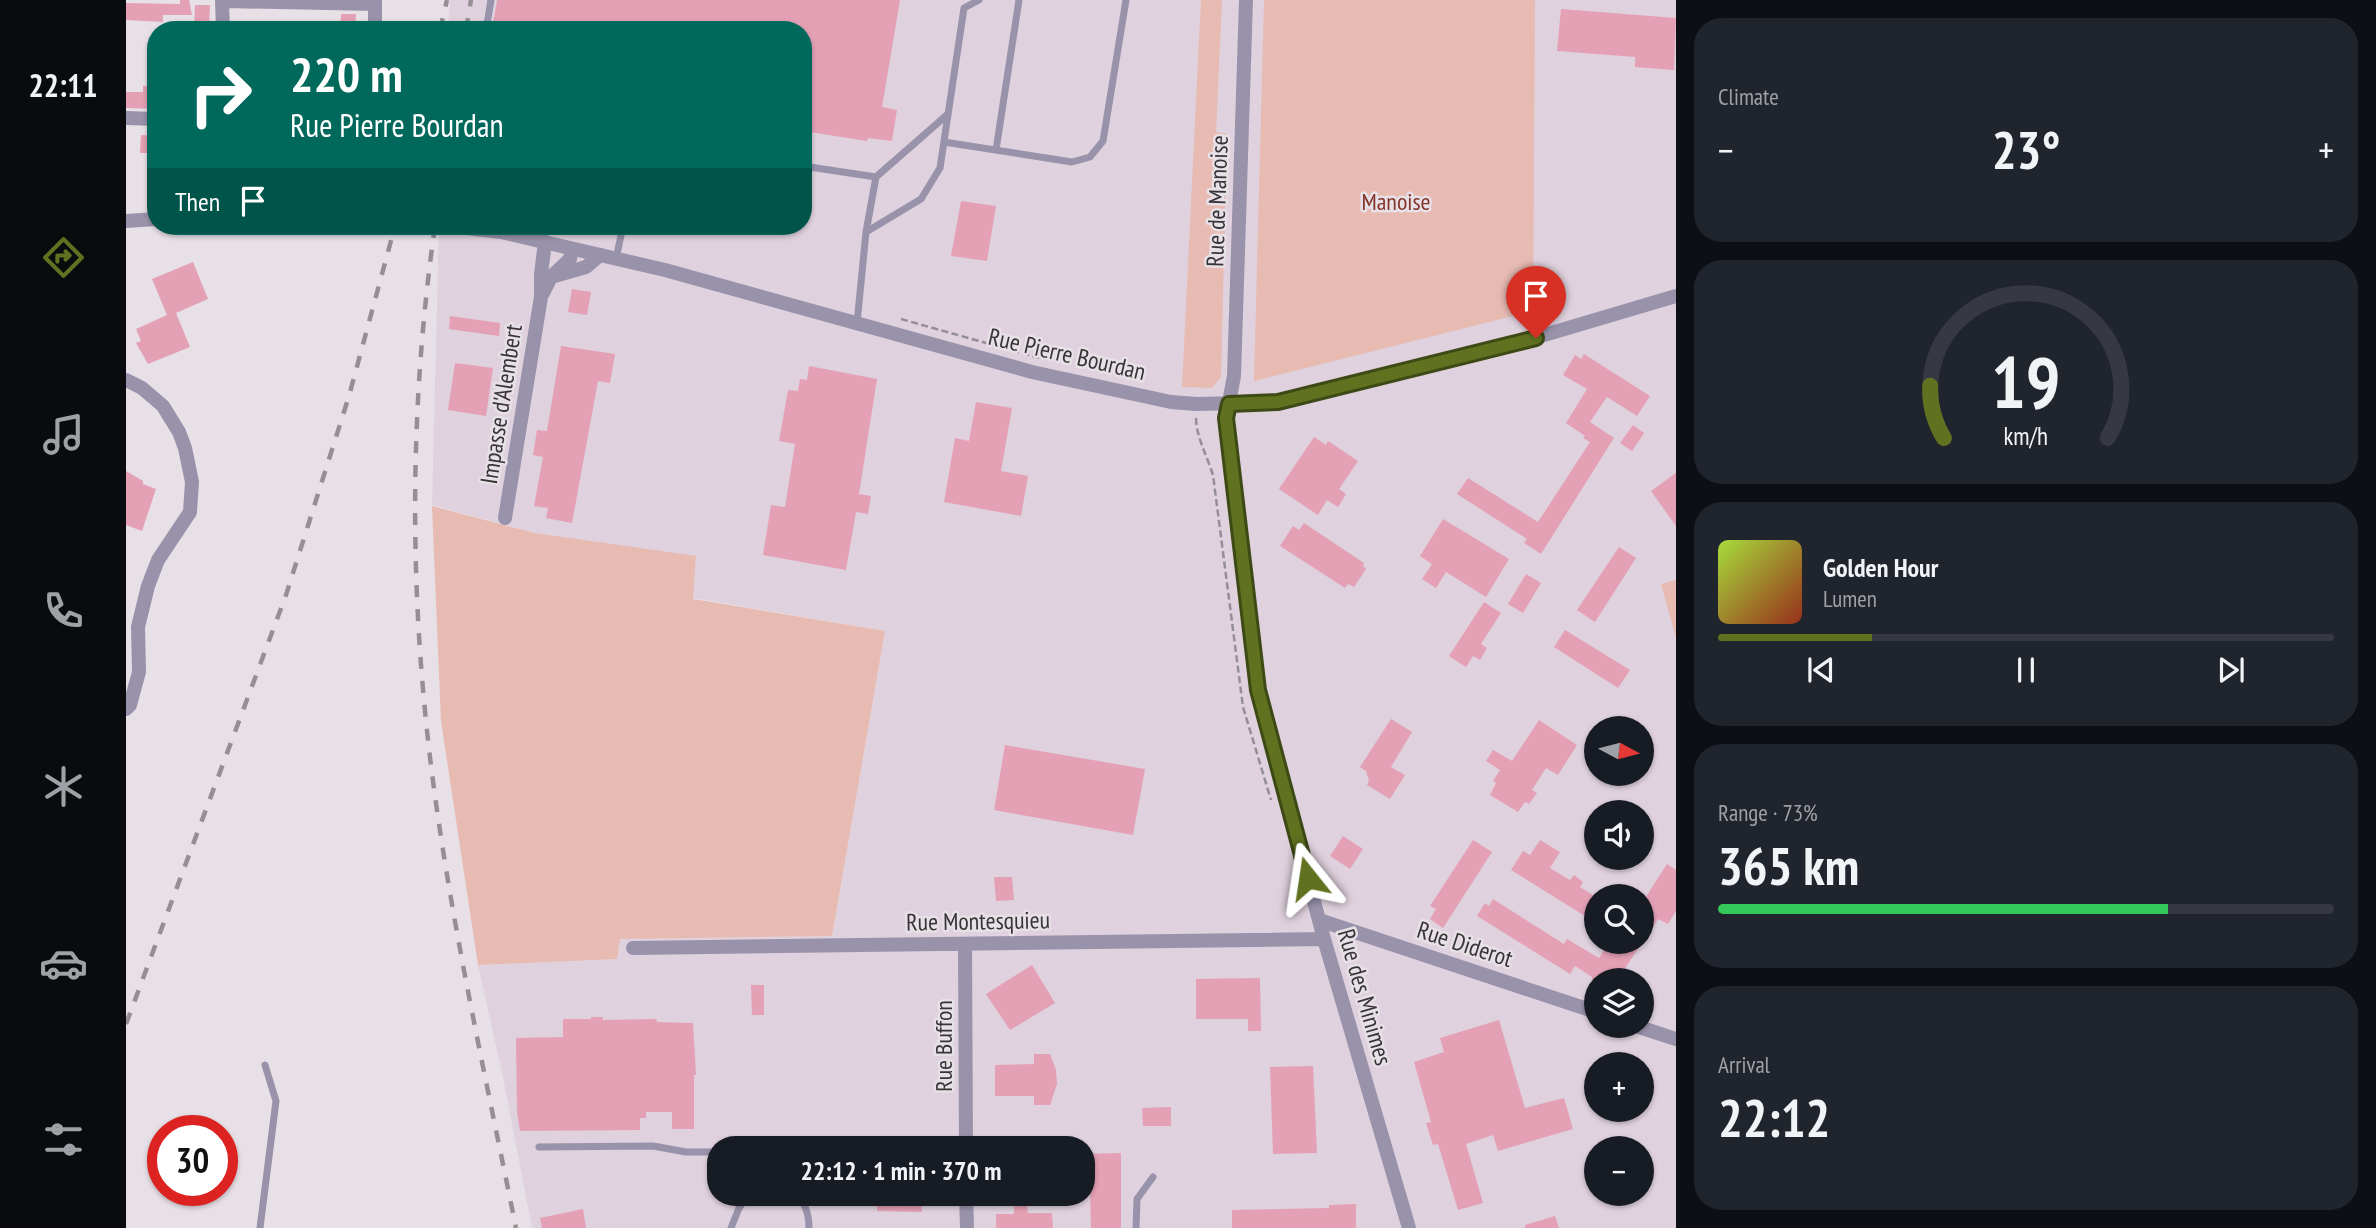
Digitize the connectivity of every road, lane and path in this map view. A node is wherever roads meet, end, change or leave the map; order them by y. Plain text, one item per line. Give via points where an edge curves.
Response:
1 (491, 0) edge
2 (958, 0) edge
3 (979, 0) edge
4 (1019, 0) edge
5 (1126, 0) edge
6 (1246, 0) edge
7 (223, 1) edge
8 (375, 2) edge
9 (964, 8) junction
10 (223, 21) edge
11 (375, 21) edge
12 (488, 21) edge
13 (948, 114) junction
14 (126, 118) edge
15 (147, 119) edge
16 (944, 142) junction
17 (996, 150) junction
18 (812, 167) edge
19 (876, 177) junction
20 (147, 220) edge
21 (126, 222) edge
22 (866, 232) junction
23 (514, 235) edge
24 (621, 235) edge
25 (545, 242) junction
26 (572, 249) junction
27 (600, 256) junction
28 (616, 259) junction
29 (551, 277) junction
30 (1676, 296) edge
31 (541, 297) junction
32 (857, 324) junction
33 (126, 380) edge
34 (1196, 404) junction
35 (1229, 404) junction
36 (505, 518) dead end
37 (126, 709) edge
38 (1275, 808) dead end
39 (1319, 920) junction
40 (1324, 939) junction
41 (965, 944) junction
42 (633, 948) dead end
43 (1584, 1008) edge
44 (1654, 1032) edge
45 (1676, 1039) edge
46 (265, 1065) dead end
47 (966, 1136) edge
48 (538, 1147) dead end
49 (707, 1152) edge
50 (1153, 1177) dead end
51 (741, 1206) edge
52 (804, 1206) edge
53 (966, 1206) edge
54 (260, 1228) edge
55 (731, 1228) edge
56 (809, 1228) edge
57 (967, 1228) edge
58 (1136, 1228) edge
59 (1409, 1228) edge

1 - 12 lane
2 - 9 lane
3 - 9 lane
4 - 17 lane
5 - 17 lane via 1103,141 1090,157 1072,162
6 - 35 street, Rue de Manoise via 1234,376
7 - 8 street
7 - 10 street
8 - 11 street
9 - 13 lane
13 - 16 lane
13 - 19 lane
14 - 15 street
16 - 17 lane
16 - 22 lane via 940,168 920,199
18 - 19 lane
19 - 22 lane
20 - 21 street
22 - 32 lane
23 - 25 street, Rue Pierre Bourdan
24 - 28 lane
25 - 26 street, Rue Pierre Bourdan
25 - 31 street, Impasse d'Alembert
26 - 27 street, Rue Pierre Bourdan
26 - 29 street, Impasse d'Alembert via 570,259
27 - 28 street, Rue Pierre Bourdan
27 - 29 street via 586,267
28 - 32 street, Rue Pierre Bourdan
29 - 31 street, Impasse d'Alembert
30 - 35 street, Rue Pierre Bourdan via 1490,351 1304,396
31 - 36 street, Impasse d'Alembert
32 - 34 street, Rue Pierre Bourdan via 1032,372
33 - 37 street via 163,406 179,432 192,482 190,512 158,560 148,586 138,627 139,672
34 - 35 street, Rue Pierre Bourdan
34 - 38 path via 1196,431 1213,475 1243,707
35 - 39 street, Rue des Minimes via 1226,418 1258,690
39 - 40 street, Rue des Minimes
39 - 43 street, Rue Diderot
40 - 41 street, Rue Montesquieu
40 - 59 street, Rue des Minimes
41 - 42 street, Rue Montesquieu
41 - 47 street, Rue Buffon
44 - 45 street
46 - 54 lane via 276,1101
48 - 49 lane via 653,1146
50 - 58 lane via 1137,1199
51 - 55 lane
52 - 56 lane
53 - 57 street

